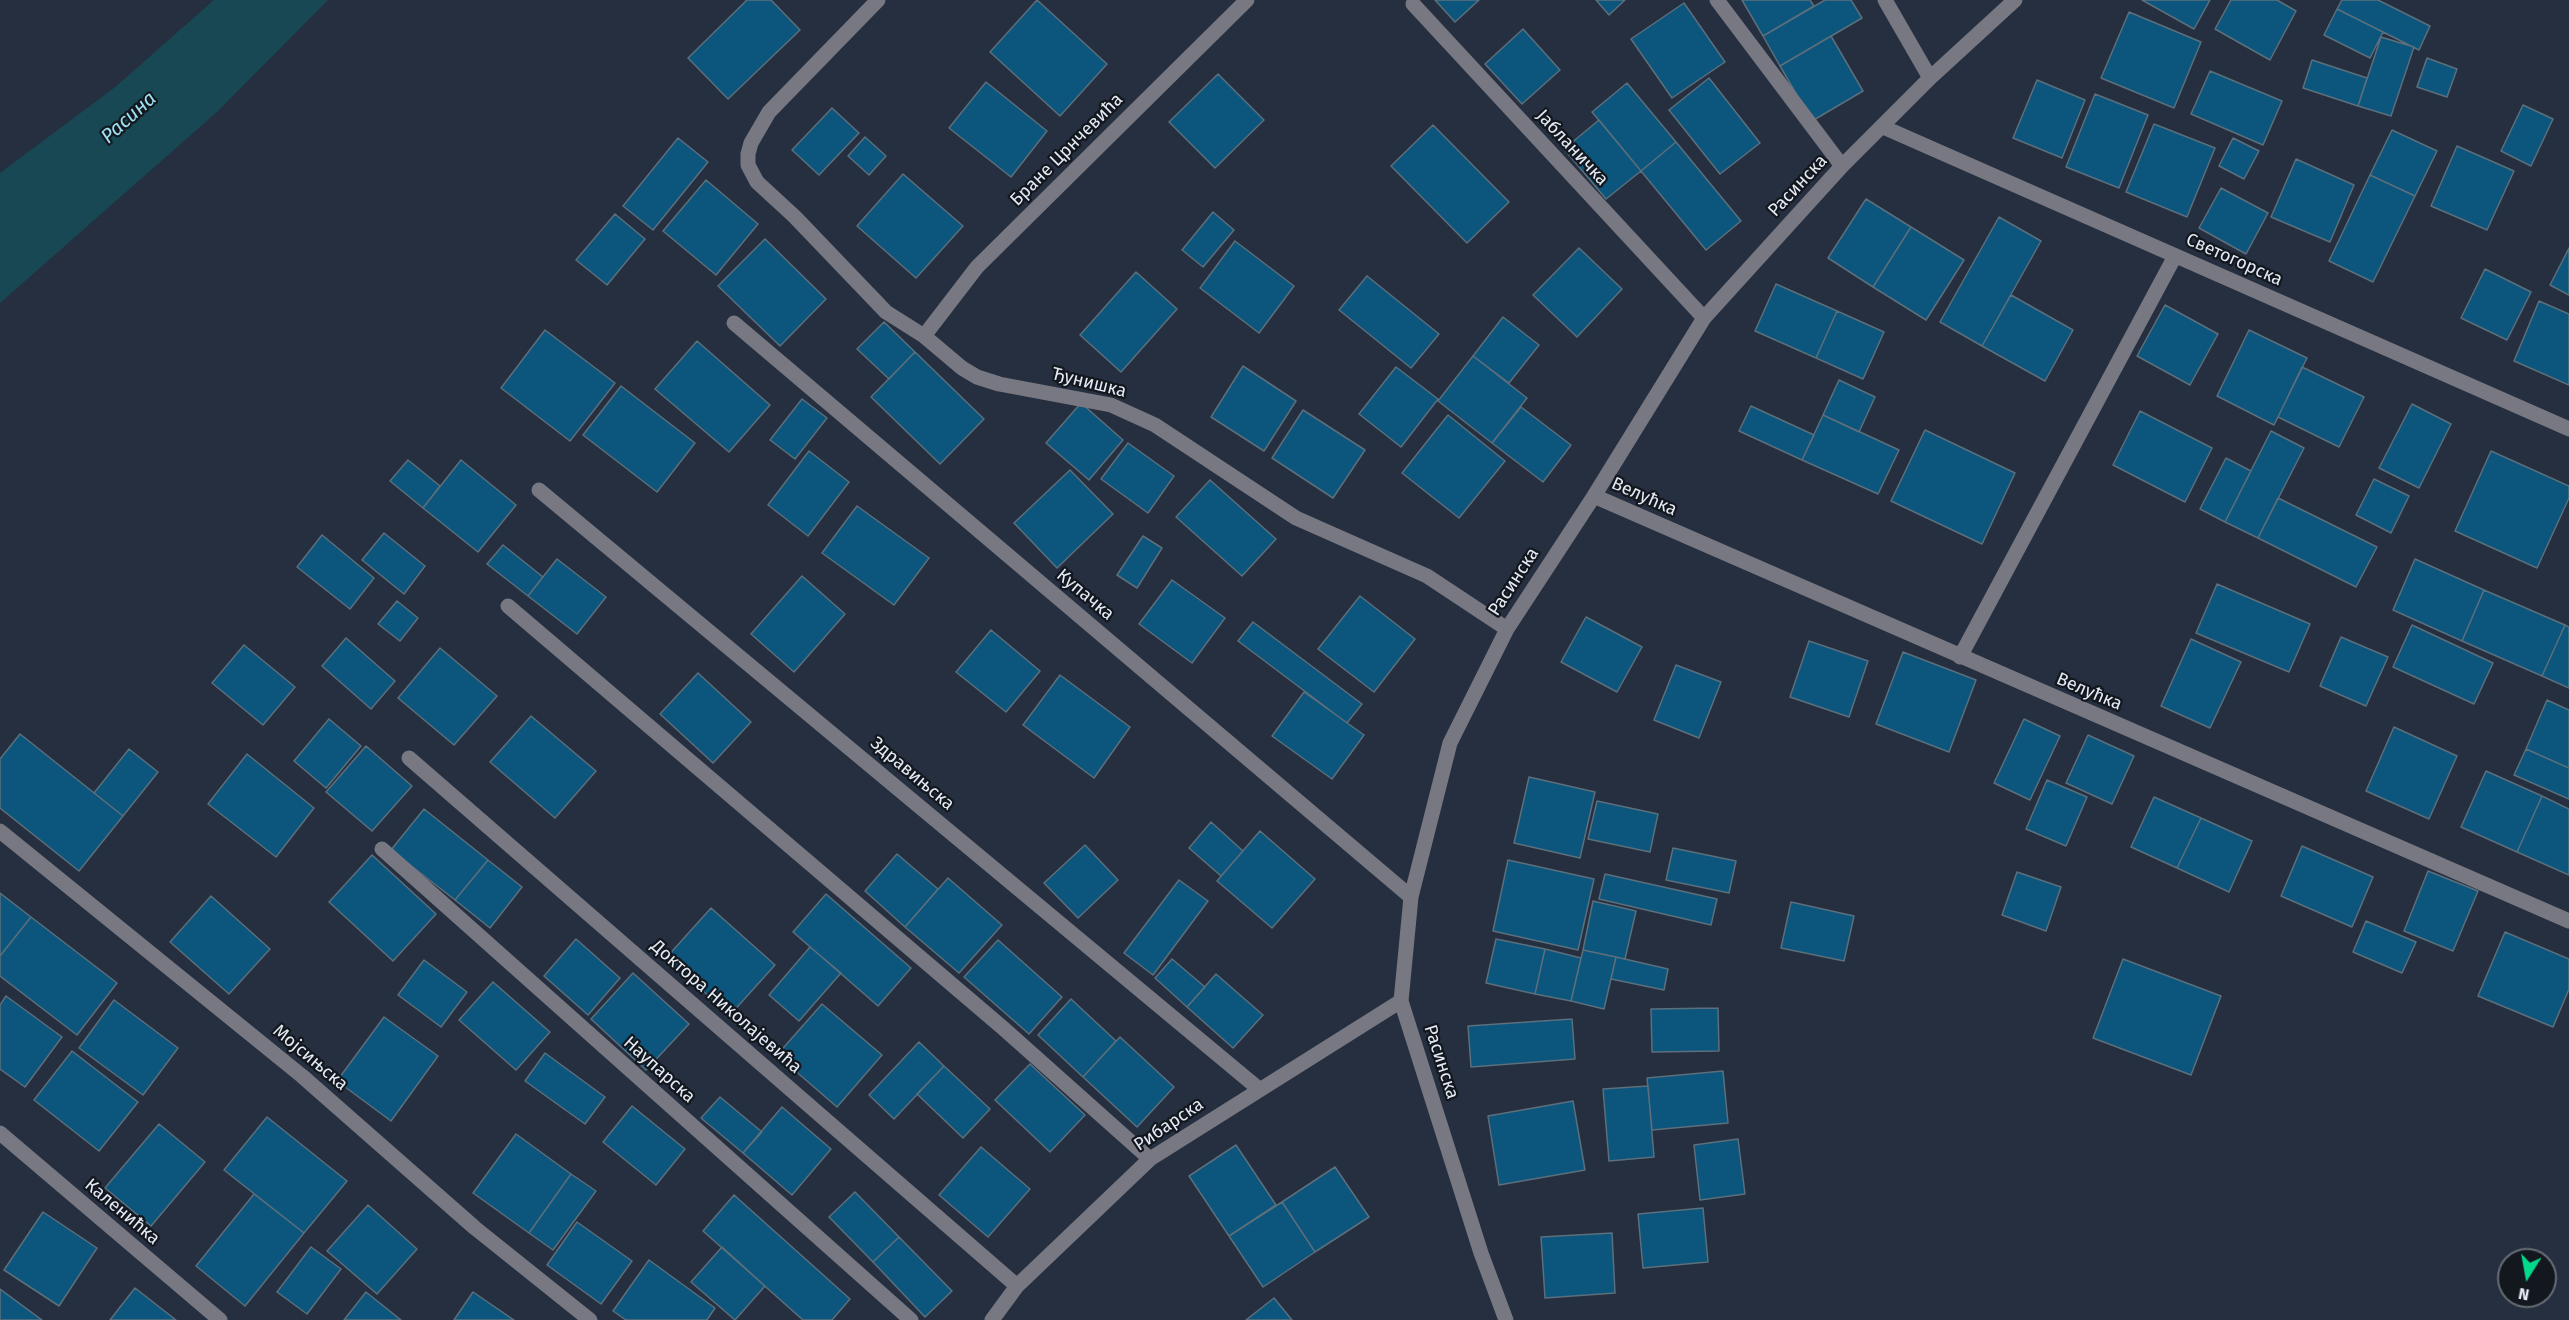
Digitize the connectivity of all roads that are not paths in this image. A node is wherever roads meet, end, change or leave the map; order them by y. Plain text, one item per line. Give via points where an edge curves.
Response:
1 (878, 0) edge
2 (1248, 0) edge
3 (1717, 0) edge
4 (1885, 0) edge
5 (2015, 0) edge
6 (1413, 4) dead end
7 (1930, 78) junction
8 (1883, 127) junction
9 (1842, 166) junction
10 (2175, 256) junction
11 (1704, 318) junction
12 (734, 323) dead end
13 (924, 336) junction
14 (2569, 429) edge
15 (539, 490) dead end
16 (1594, 496) junction
17 (508, 606) dead end
18 (1507, 629) junction
19 (1960, 657) junction
20 (409, 758) dead end
21 (0, 831) edge
22 (382, 849) dead end
23 (1412, 897) junction
24 (2569, 921) edge
25 (1401, 1001) junction
26 (1259, 1089) junction
27 (0, 1133) edge
28 (1150, 1159) junction
29 (1017, 1286) junction
30 (220, 1320) edge
31 (590, 1320) edge
32 (911, 1320) edge
33 (992, 1320) edge
34 (1506, 1320) edge

1 - 13 street, Ђунишка via 769,112 751,143 748,165 757,182 886,312
2 - 13 street, Бране Црнчевића via 977,267
3 - 9 street
4 - 7 street
5 - 7 street, Расинска
6 - 11 street, Јабланичка
7 - 8 street, Расинска
8 - 9 street, Расинска
8 - 10 street, Светогорска
9 - 11 street, Расинска
10 - 14 street, Светогорска
10 - 19 street
11 - 16 street, Расинска
12 - 23 street, Купачка
13 - 18 street, Ђунишка via 977,377 1111,405 1155,425 1296,518 1427,576
15 - 26 street, Здравињска
16 - 18 street, Расинска
16 - 19 street, Велућка
17 - 28 street via 1003,1028
18 - 23 street, Расинска via 1450,743
19 - 24 street, Велућка
20 - 29 street, Доктора Николајевића
21 - 31 street, Мојсињска via 302,1076 475,1228
22 - 32 street, Наупарска
23 - 25 street, Расинска
25 - 26 street, Рибарска
25 - 34 street, Расинска
26 - 28 street, Рибарска
27 - 30 street, Каленићка
28 - 29 street, Рибарска
29 - 33 street, Рибарска

